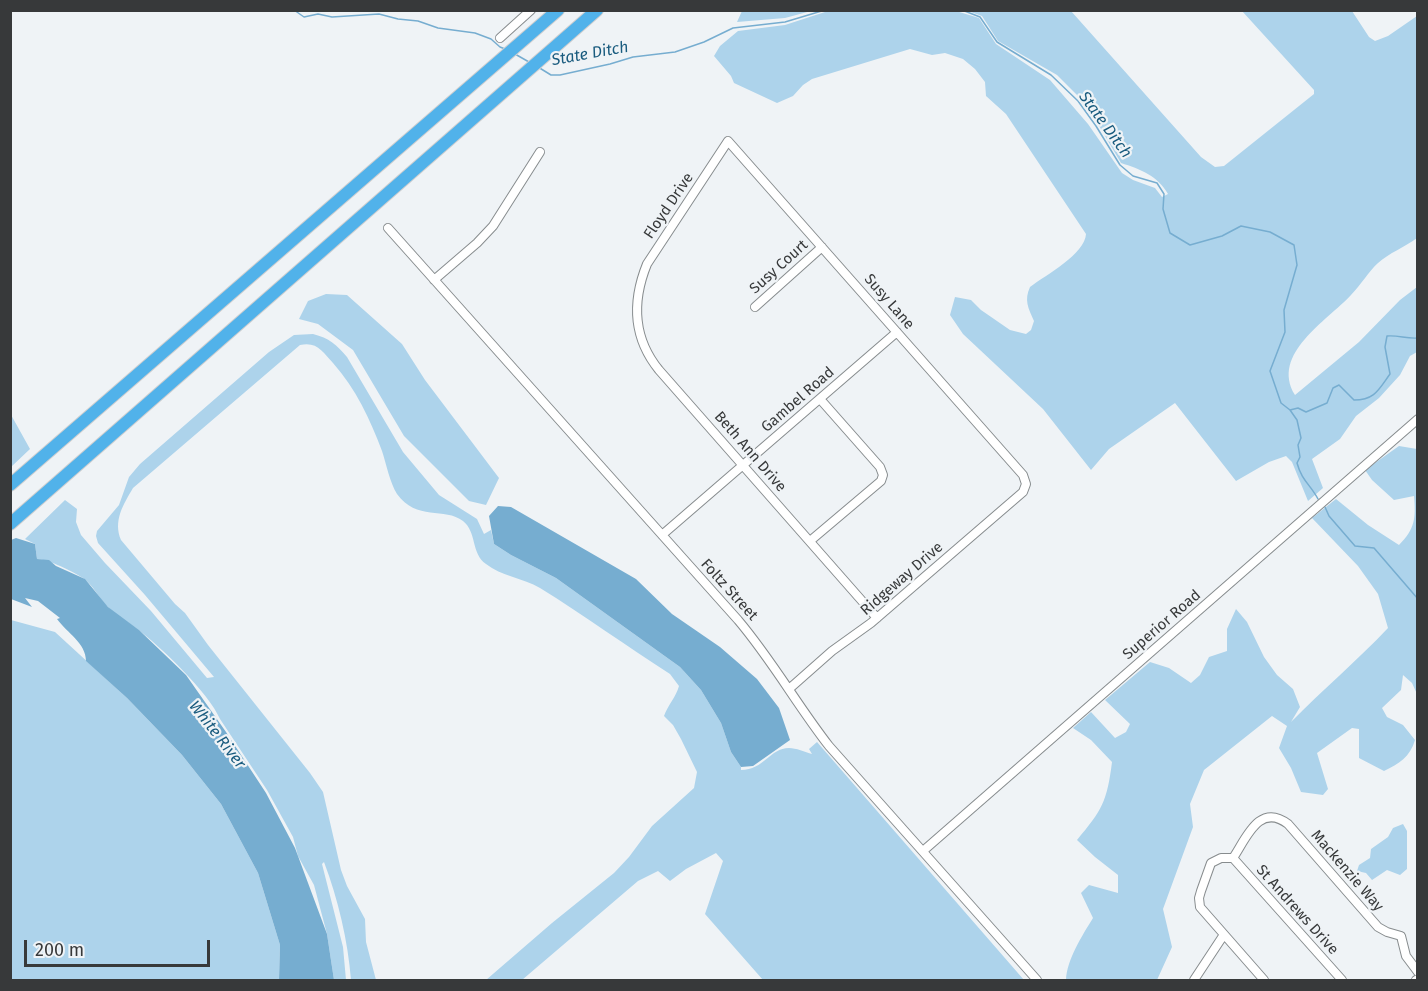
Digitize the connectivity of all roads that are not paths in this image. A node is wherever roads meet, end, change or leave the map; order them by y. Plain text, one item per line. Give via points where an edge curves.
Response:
1 (531, 10) edge
2 (558, 10) edge
3 (597, 10) edge
4 (500, 38) dead end
5 (728, 141) joint
6 (540, 152) dead end
7 (388, 228) dead end
8 (822, 247) junction
9 (434, 280) junction
10 (638, 289) joint
11 (755, 307) dead end
12 (897, 332) junction
13 (820, 399) junction
14 (1418, 418) edge
15 (743, 465) junction
16 (1026, 484) joint
17 (10, 485) edge
18 (10, 524) edge
19 (662, 535) junction
20 (810, 542) junction
21 (877, 618) junction
22 (789, 689) junction
23 (923, 851) junction
24 (1233, 858) junction
25 (1223, 936) junction
26 (1418, 972) edge
27 (1037, 981) edge
28 (1194, 981) edge
29 (1264, 981) edge
30 (1342, 981) edge

1 - 4 street
2 - 17 highway
3 - 18 highway
5 - 8 street, Susy Lane
5 - 10 street, Floyd Drive via 647,264
6 - 9 street via 493,226
7 - 9 street, Foltz Street
8 - 11 street, Susy Court
8 - 12 street, Susy Lane
9 - 19 street, Foltz Street
10 - 15 street, Beth Ann Drive via 638,327 652,361
12 - 13 street, Gambel Road
12 - 16 street, Susy Lane
13 - 15 street, Gambel Road
13 - 20 street via 883,475
14 - 23 street, Superior Road
15 - 19 street, Gambel Road
15 - 20 street, Beth Ann Drive
16 - 21 street, Ridgeway Drive via 1023,492
19 - 22 street, Foltz Street via 749,633
20 - 21 street, Beth Ann Drive
21 - 22 street, Ridgeway Drive
22 - 23 street, Foltz Street via 829,746
23 - 27 street, Foltz Street
24 - 25 street via 1211,863 1199,898 1200,907
24 - 26 street, Mackenzie Way via 1257,822 1272,818 1288,824 1378,927 1401,936 1405,953
24 - 30 street, St Andrews Drive
25 - 28 street
25 - 29 street

